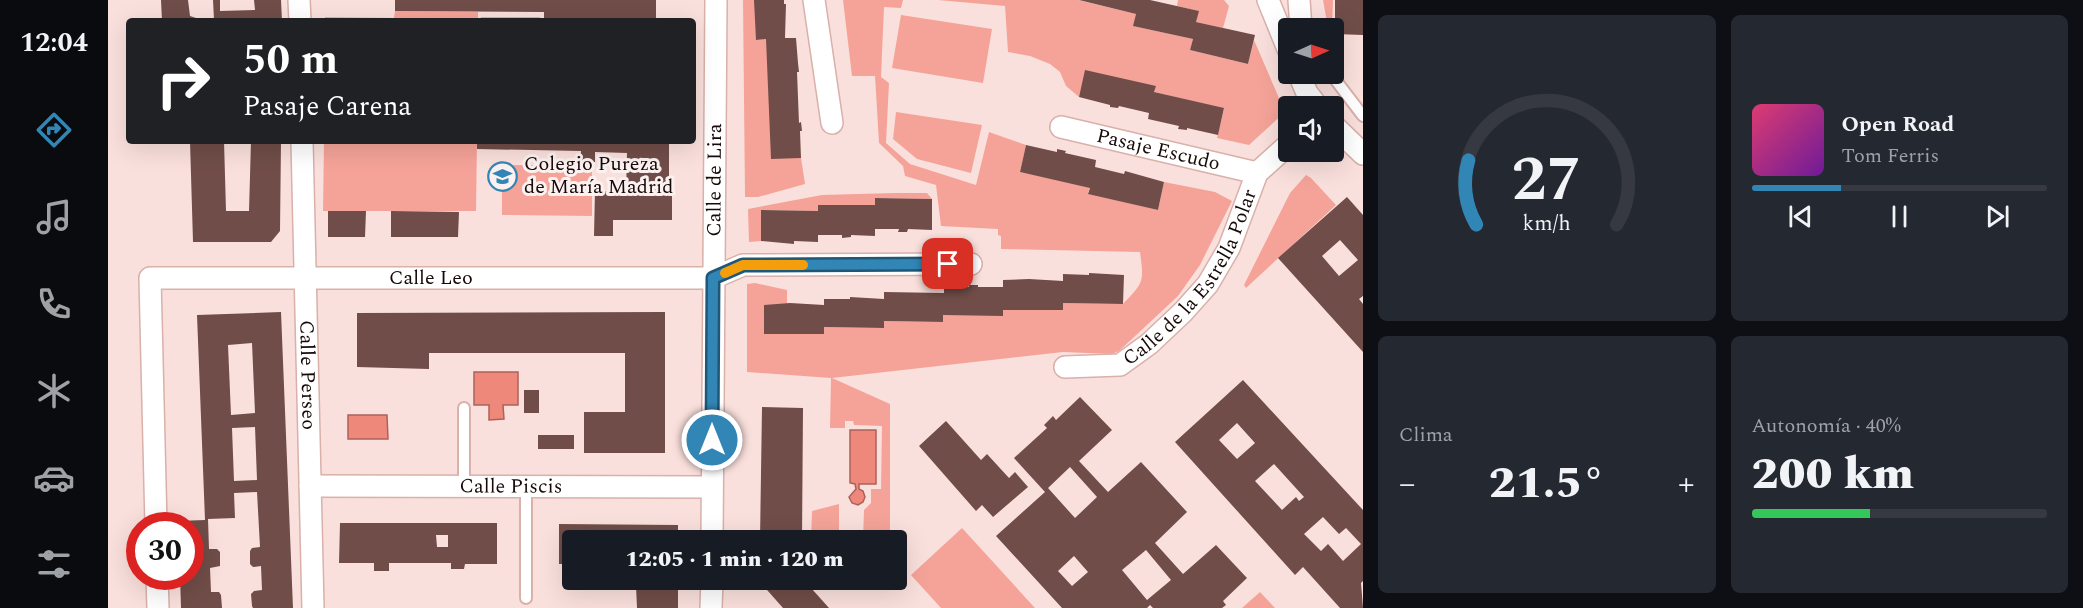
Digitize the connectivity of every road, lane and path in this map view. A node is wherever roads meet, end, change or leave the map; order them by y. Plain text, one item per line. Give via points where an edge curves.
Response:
1 (299, 0) edge
2 (716, 0) edge
3 (814, 0) edge
4 (1268, 0) edge
5 (1299, 0) edge
6 (300, 18) edge
7 (1300, 18) edge
8 (1278, 24) edge
9 (1339, 84) edge
10 (1363, 116) edge
11 (832, 123) dead end
12 (1061, 128) dead end
13 (1344, 136) edge
14 (302, 144) edge
15 (1278, 154) edge
16 (1363, 154) edge
17 (1257, 173) junction
18 (971, 264) dead end
19 (305, 278) junction
20 (713, 278) junction
21 (1065, 367) dead end
22 (464, 408) dead end
23 (310, 486) junction
24 (464, 487) junction
25 (712, 487) junction
26 (526, 488) junction
27 (156, 512) edge
28 (712, 530) edge
29 (157, 590) edge
30 (712, 590) edge
31 (526, 598) dead end
32 (158, 608) edge
33 (313, 608) edge
34 (711, 608) edge

1 - 6 street
2 - 20 street, Calle de Lira
3 - 11 street
4 - 8 street
5 - 7 street
9 - 10 lane
12 - 17 street, Pasaje Escudo
13 - 16 street
14 - 19 street, Calle Perseo
15 - 17 street, Calle de la Estrella Polar
17 - 21 street, Calle de la Estrella Polar via 1229,248 1208,284 1183,312 1120,365
18 - 20 street via 743,265
19 - 20 street, Calle Leo
19 - 23 street, Calle Perseo
19 - 27 street, Calle Leo via 150,278
20 - 25 street, Calle de Lira
22 - 24 lane
23 - 24 street, Calle Piscis
23 - 33 street, Calle Perseo
24 - 26 street, Calle Piscis
25 - 26 street, Calle Piscis
25 - 28 street, Calle de Lira
26 - 31 lane
29 - 32 street
30 - 34 street

